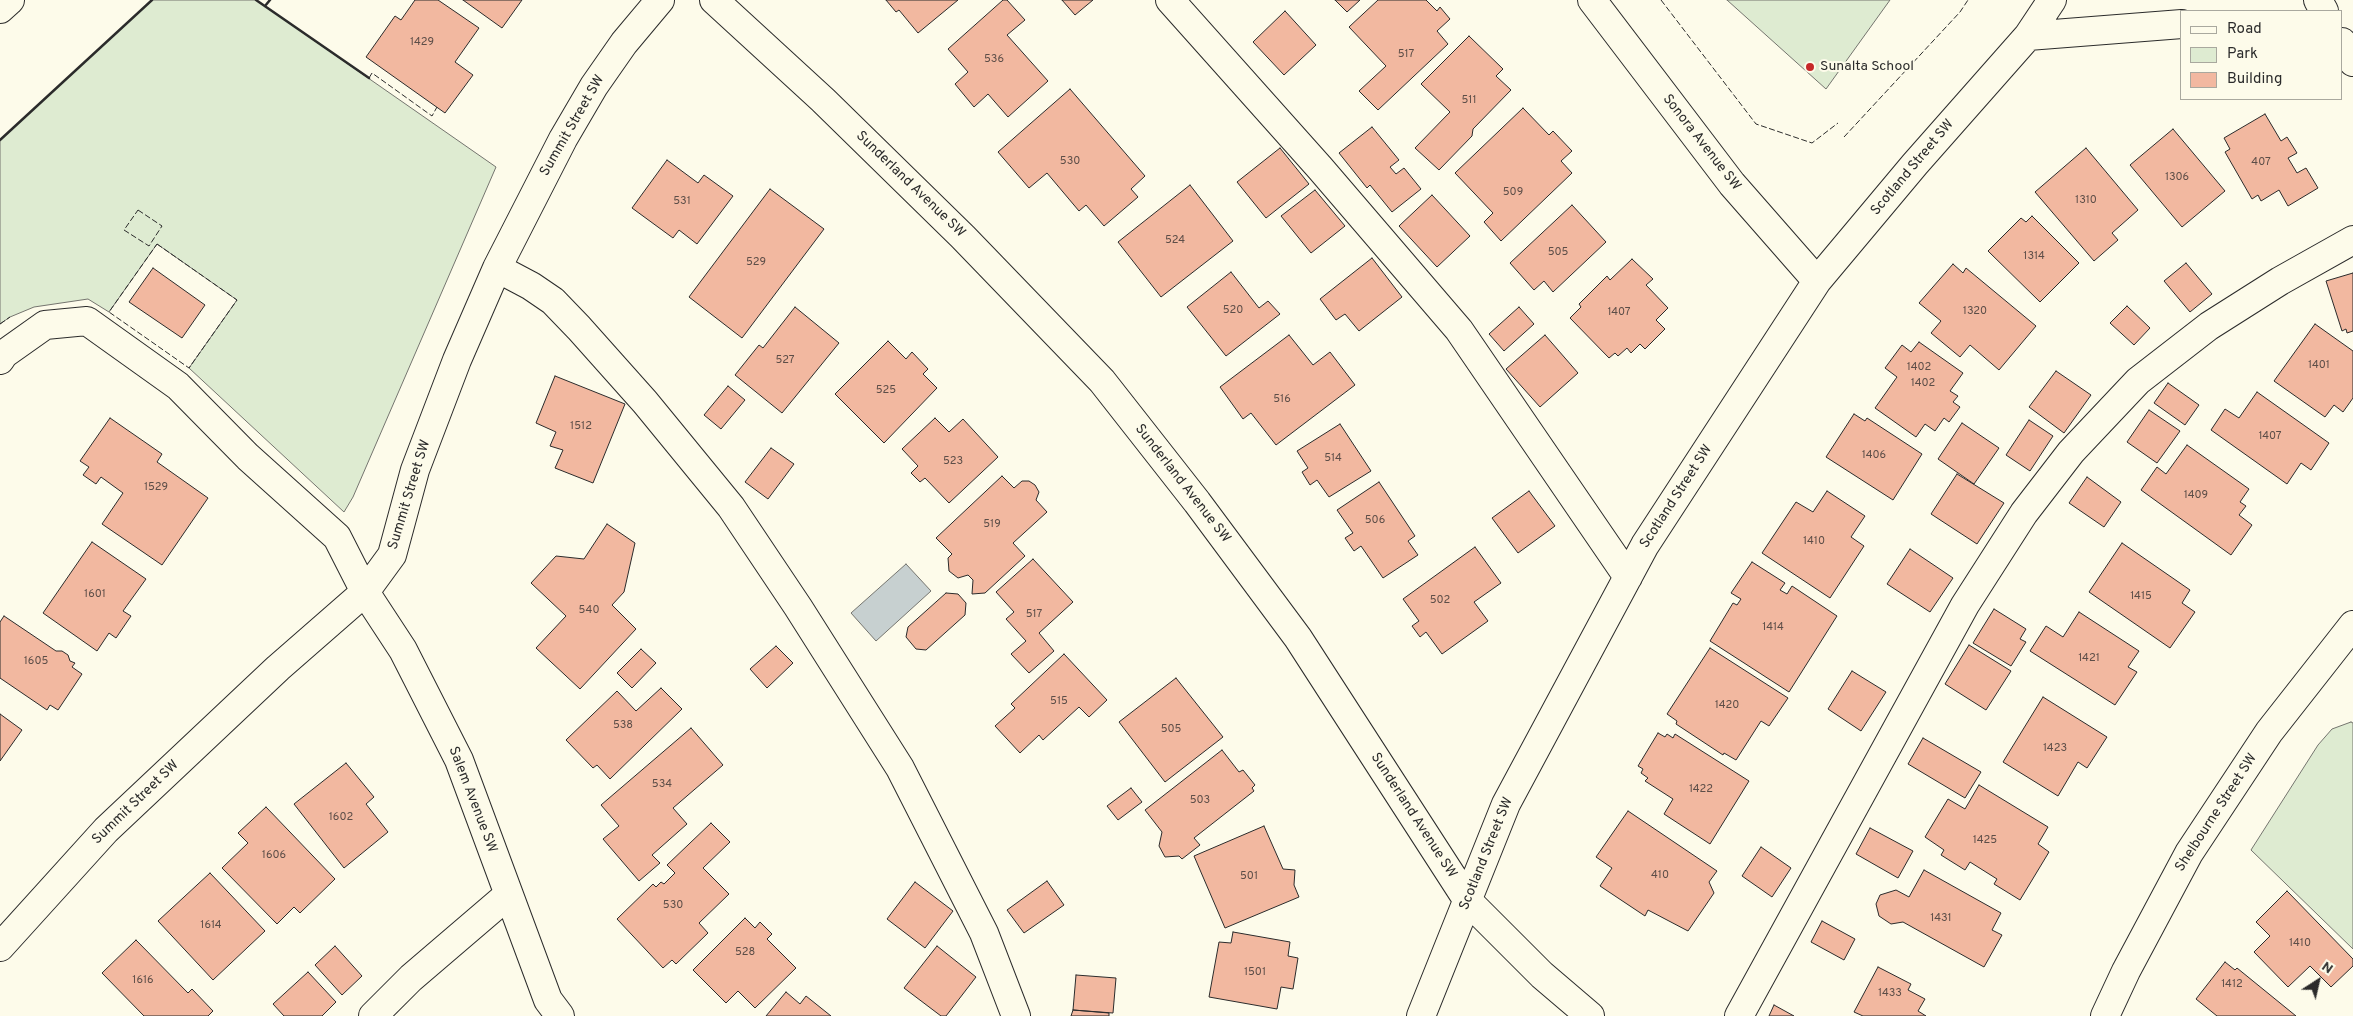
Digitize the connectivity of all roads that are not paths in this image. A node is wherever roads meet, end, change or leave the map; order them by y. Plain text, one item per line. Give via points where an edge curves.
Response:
1 (10, 0) edge
2 (660, 0) edge
3 (714, 0) edge
4 (1170, 0) edge
5 (1592, 0) edge
6 (2052, 0) edge
7 (0, 9) edge
8 (2180, 24) edge
9 (2028, 36) junction
10 (2343, 44) edge
11 (2353, 62) edge
12 (2353, 240) edge
13 (497, 268) junction
14 (1818, 281) junction
15 (0, 360) edge
16 (1628, 577) junction
17 (365, 592) junction
18 (2353, 625) edge
19 (508, 895) junction
20 (1468, 901) junction
21 (0, 946) edge
22 (373, 1016) edge
23 (560, 1016) edge
24 (1016, 1016) edge
25 (1422, 1016) edge
26 (1590, 1016) edge
27 (1739, 1016) edge
28 (2105, 1016) edge

1 - 7 main road
2 - 13 main road, Summit Street SW via 594,86
3 - 20 main road, Sunderland Avenue SW via 963,236 1102,381 1298,638
4 - 16 main road via 1459,330
5 - 14 main road, Sonora Avenue SW via 1732,184
6 - 9 main road, Scotland Street SW
8 - 9 main road
9 - 14 main road, Scotland Street SW
10 - 11 main road
12 - 27 main road via 2209,326 2138,381 2071,452 2024,512 1965,605
13 - 17 main road, Summit Street SW via 415,470 392,555
13 - 24 main road via 553,301 645,402 731,507 900,768 984,933
14 - 16 main road, Scotland Street SW via 1645,545
15 - 17 main road, Salem Avenue SW via 45,325 87,321 178,386 248,457 337,537
16 - 20 main road, Scotland Street SW via 1506,804
17 - 19 main road, Salem Avenue SW via 403,650 459,760
17 - 21 main road, Summit Street SW via 278,668 106,830
18 - 28 main road, Shelbourne Street SW via 2269,732 2189,853
19 - 22 main road via 411,978
19 - 23 main road, Salem Avenue SW via 548,1000
20 - 25 main road, Scotland Street SW
20 - 26 main road, Sunderland Avenue SW via 1542,975

